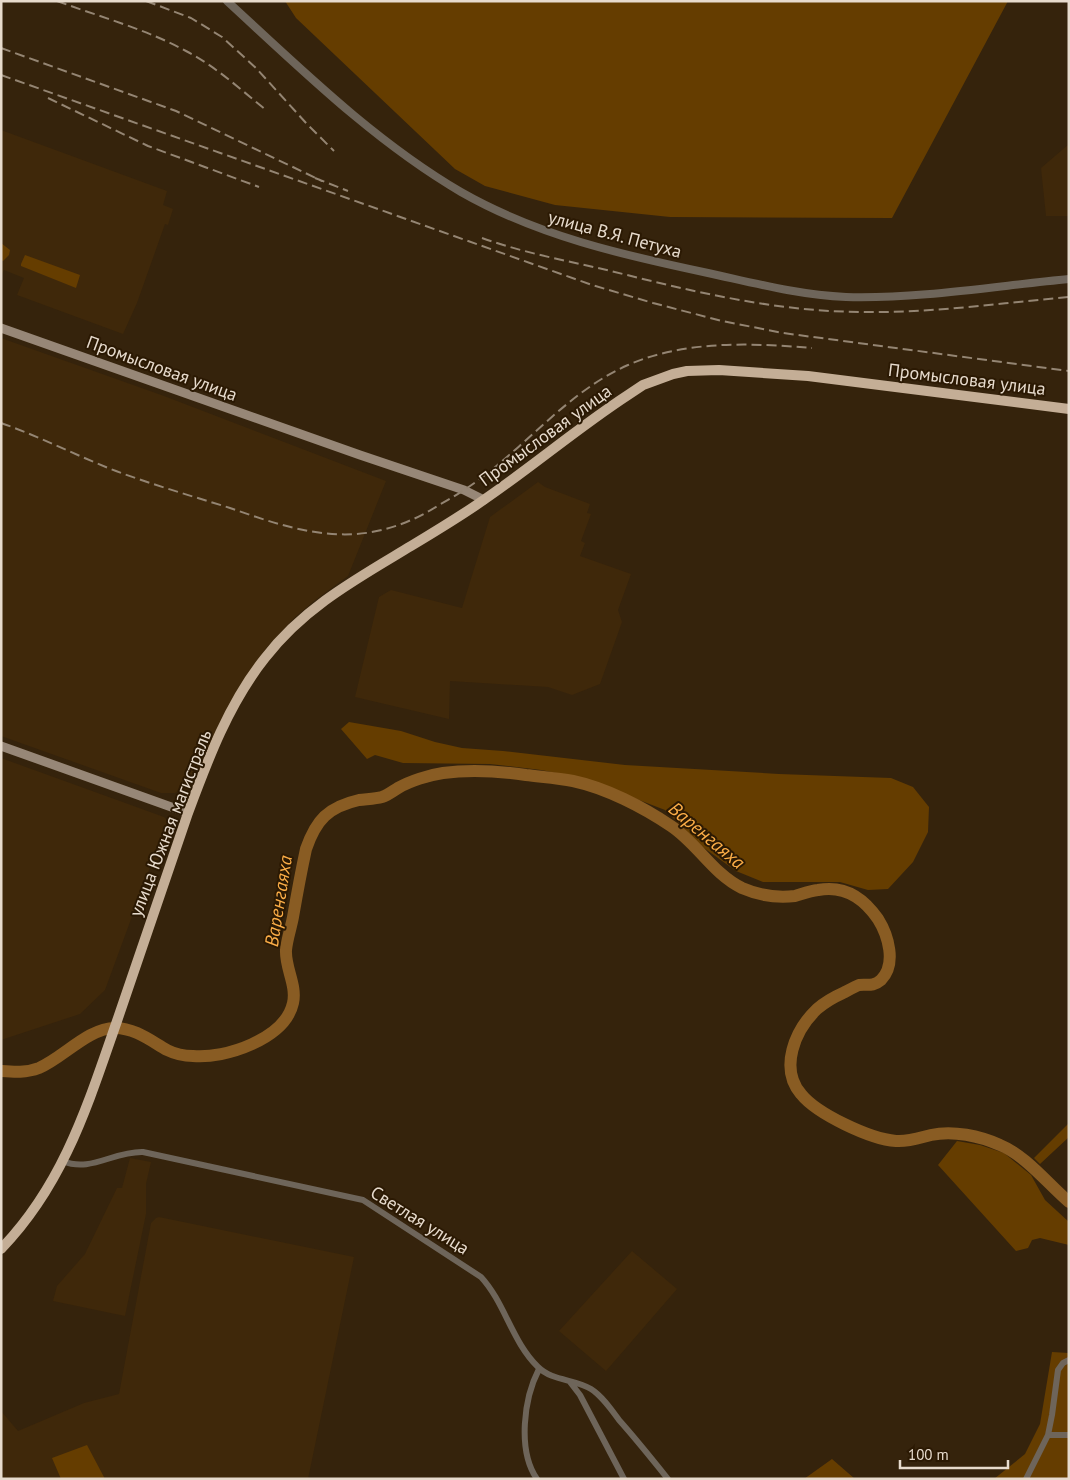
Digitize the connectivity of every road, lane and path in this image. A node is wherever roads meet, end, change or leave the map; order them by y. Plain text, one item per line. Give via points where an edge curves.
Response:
1 (227, 1) edge
2 (1069, 279) edge
3 (1, 328) edge
4 (1069, 409) edge
5 (484, 500) junction
6 (1, 746) edge
7 (188, 813) junction
8 (63, 1161) junction
9 (1, 1249) edge
10 (1069, 1360) edge
11 (539, 1369) junction
12 (570, 1382) junction
13 (1048, 1434) junction
14 (1069, 1435) edge
15 (537, 1479) edge
16 (624, 1479) edge
17 (668, 1479) edge
18 (1026, 1479) edge

1 - 2 street, улица В.Я. Петуха via 353,114 437,177 507,215 579,242 758,284 826,295 909,294
3 - 5 main road, Промысловая улица via 464,490
4 - 5 highway, Промысловая улица via 808,376 687,371 659,378 636,390
5 - 7 highway, улица Южная магистраль via 351,581 280,640 234,705
6 - 7 main road
7 - 8 highway, улица Южная магистраль via 104,1059
8 - 9 highway via 35,1209
8 - 11 street, Светлая улица via 81,1166 125,1153 143,1152 363,1200 481,1277
10 - 13 street via 1058,1370
11 - 12 street
11 - 15 street via 532,1384 525,1419 527,1450
12 - 16 street
12 - 17 street via 583,1385 600,1397
13 - 14 street
13 - 18 street

